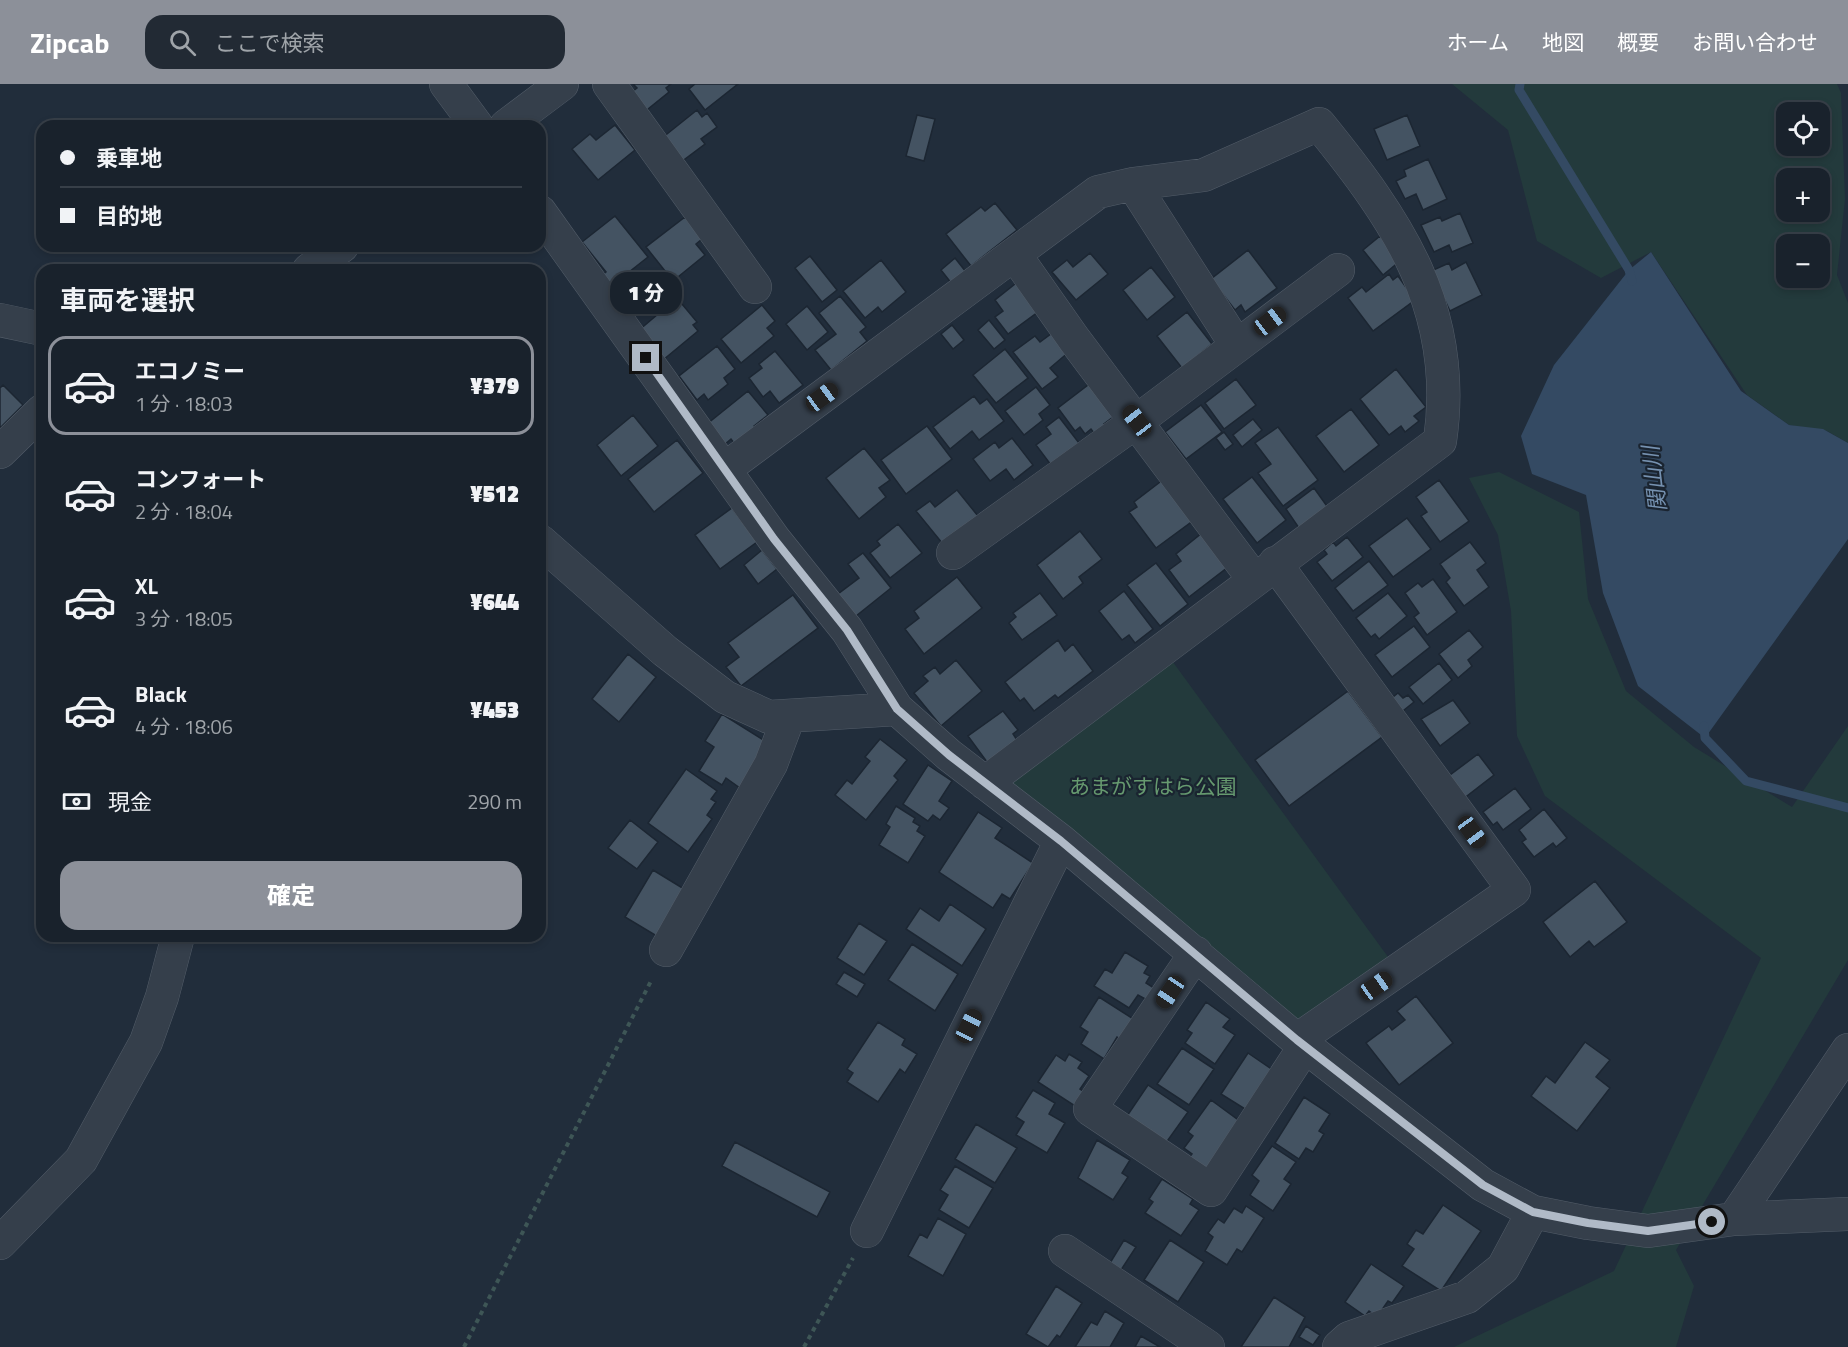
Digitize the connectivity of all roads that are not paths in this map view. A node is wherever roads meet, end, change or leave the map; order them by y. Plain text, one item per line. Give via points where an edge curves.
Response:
1 (446, 84) edge
2 (562, 84) edge
3 (609, 84) edge
4 (473, 120) edge
5 (514, 120) edge
6 (1133, 184) junction
7 (546, 220) edge
8 (334, 252) edge
9 (1015, 255) junction
10 (317, 264) edge
11 (1338, 270) dead end
12 (755, 287) dead end
13 (0, 320) edge
14 (36, 328) edge
15 (1237, 346) junction
16 (1137, 421) junction
17 (36, 425) edge
18 (0, 453) edge
19 (726, 468) junction
20 (546, 545) edge
21 (953, 553) dead end
22 (1264, 571) junction
23 (897, 709) junction
24 (789, 716) junction
25 (985, 783) junction
26 (1061, 841) junction
27 (176, 942) edge
28 (666, 950) road end
29 (1196, 954) junction
30 (1301, 1043) junction
31 (1848, 1050) edge
32 (1533, 1212) junction
33 (1848, 1214) edge
34 (1734, 1219) junction
35 (867, 1231) road end
36 (0, 1243) edge
37 (1065, 1251) dead end
38 (1208, 1347) edge
39 (1339, 1347) edge

1 - 4 street
2 - 5 street
3 - 12 street
6 - 9 street via 1098,192
6 - 15 street
6 - 22 street via 1204,176 1319,124 1369,185 1406,247 1435,317 1445,403 1440,441
7 - 19 street
8 - 10 street
9 - 16 street
9 - 19 street
11 - 15 street
13 - 14 street
15 - 16 street
16 - 21 street
16 - 22 street
17 - 18 street
19 - 23 street via 774,539 847,630
20 - 24 street via 665,651 725,697 769,717
22 - 25 street
22 - 30 street via 1514,890
23 - 24 street
23 - 25 street
24 - 28 street via 771,764
25 - 26 street
26 - 29 street
26 - 35 street
27 - 36 street via 146,1042 81,1160
29 - 30 street
29 - 30 street via 1090,1109 1212,1190
30 - 32 street via 1483,1185
31 - 34 street
32 - 34 street via 1648,1231
32 - 39 street via 1503,1268 1467,1297 1349,1338
33 - 34 street
37 - 38 street

